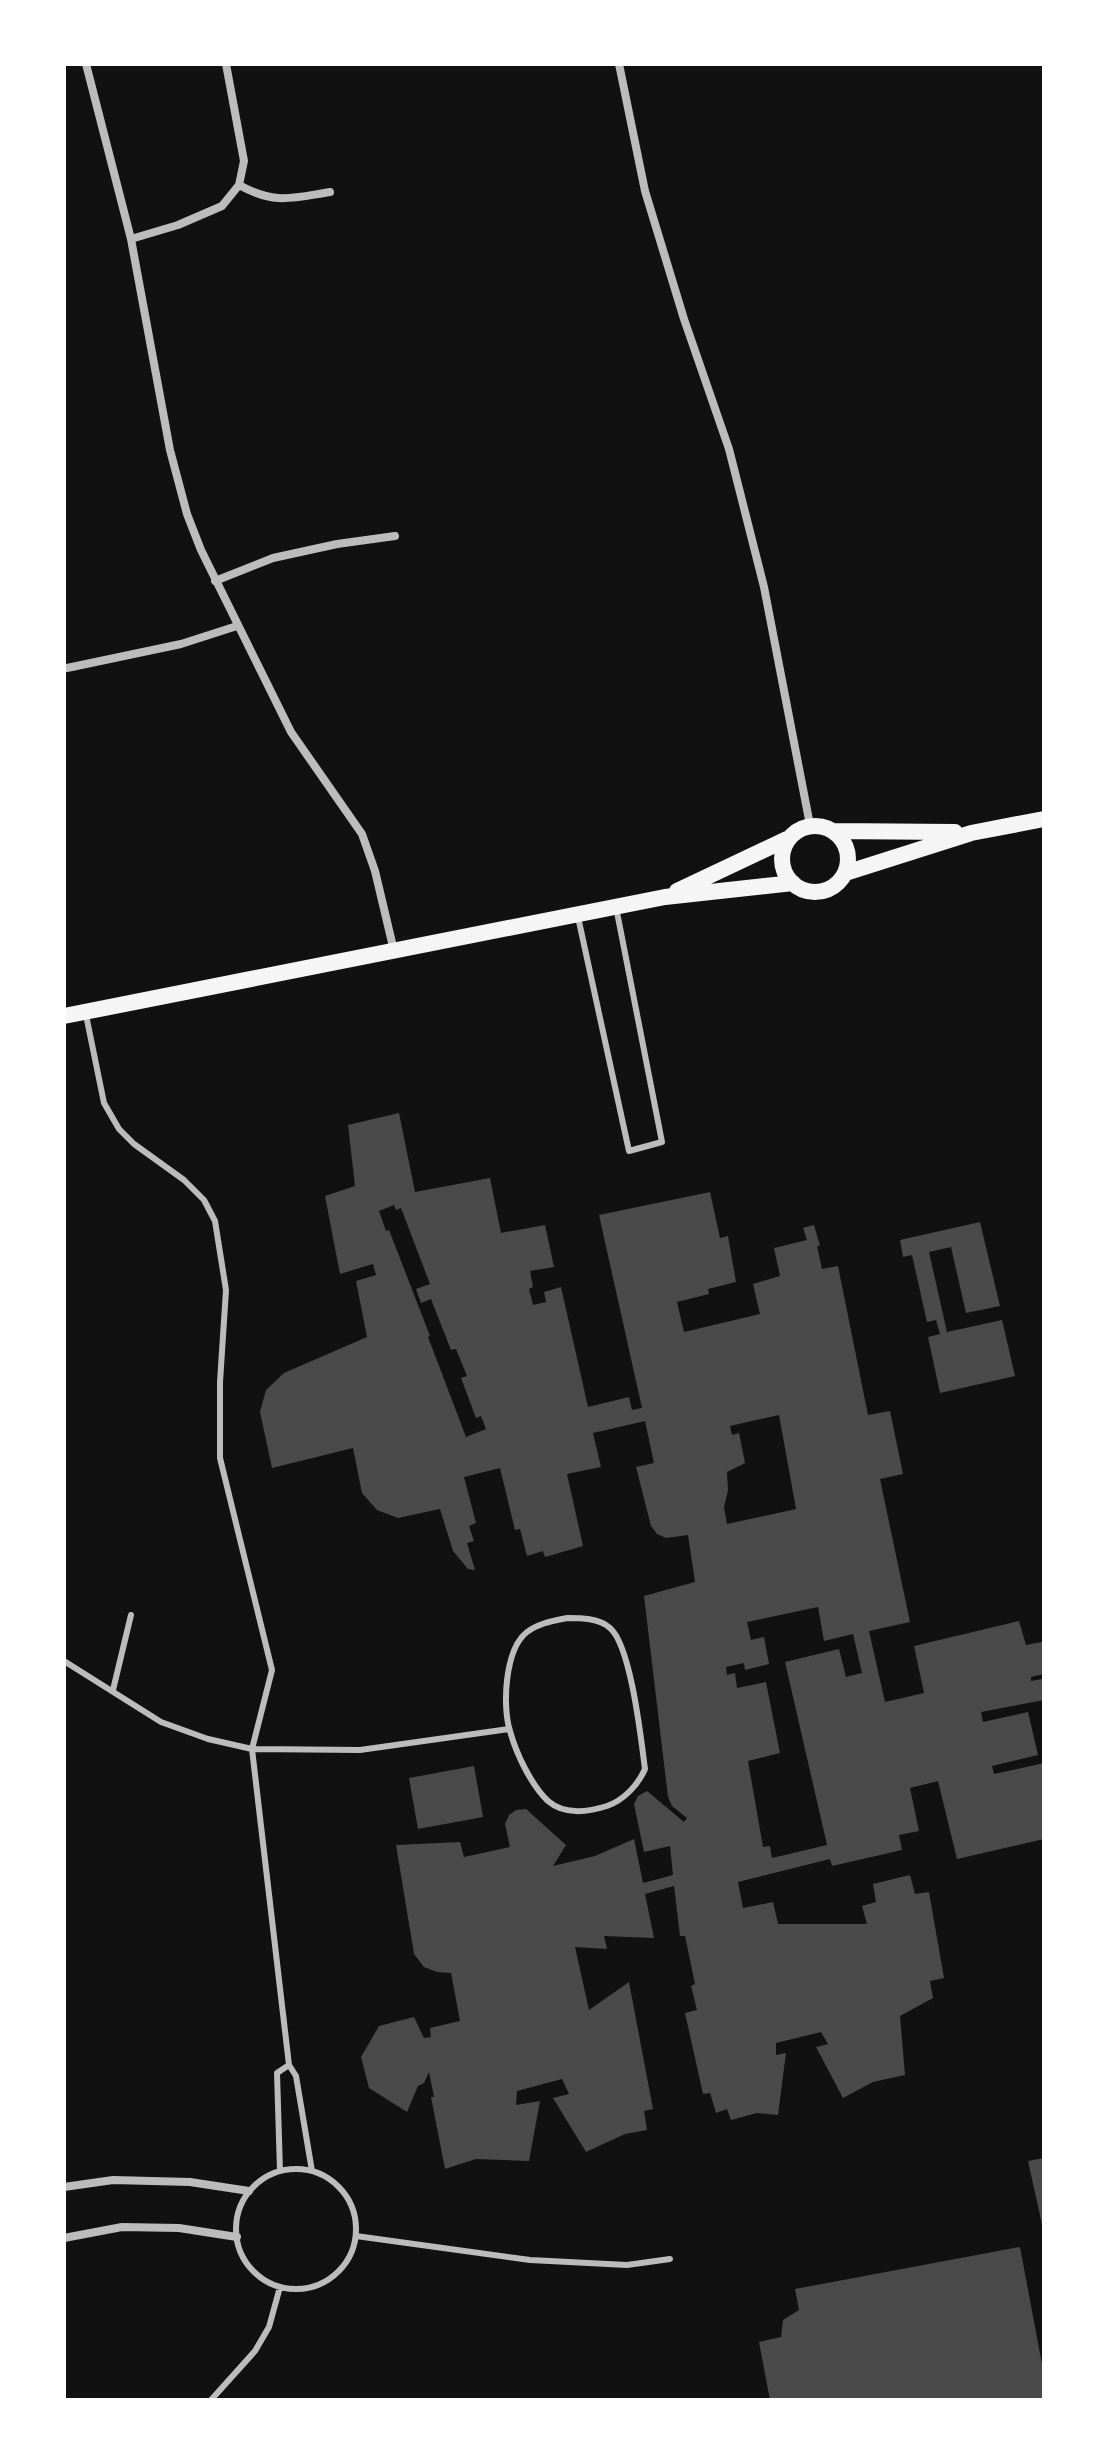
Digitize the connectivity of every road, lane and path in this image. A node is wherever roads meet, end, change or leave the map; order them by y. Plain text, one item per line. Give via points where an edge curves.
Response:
1 (86, 64) edge
2 (226, 64) edge
3 (619, 64) edge
4 (239, 185) junction
5 (330, 192) dead end
6 (131, 239) junction
7 (395, 536) dead end
8 (215, 581) junction
9 (237, 626) junction
10 (67, 668) dead end
11 (1044, 819) edge
12 (810, 825) junction
13 (833, 831) junction
14 (971, 833) junction
15 (787, 839) junction
16 (845, 873) junction
17 (793, 883) junction
18 (665, 897) junction
19 (616, 907) junction
20 (578, 915) junction
21 (394, 951) junction
22 (86, 1012) junction
23 (64, 1016) edge
24 (131, 1615) dead end
25 (64, 1661) edge
26 (113, 1690) junction
27 (509, 1729) junction
28 (252, 1749) junction
29 (289, 2065) junction
30 (280, 2171) junction
31 (312, 2171) junction
32 (64, 2187) edge
33 (249, 2191) junction
34 (356, 2236) junction
35 (237, 2237) junction
36 (64, 2238) edge
37 (670, 2259) dead end
38 (280, 2287) junction
39 (211, 2400) edge

1 - 6 street
2 - 4 street via 244,161
3 - 12 street via 645,191 729,449 764,587
4 - 5 street via 260,197 282,199
4 - 6 street via 222,206
6 - 8 street via 170,450 187,514
7 - 8 street via 273,558
8 - 9 street
9 - 10 street via 181,644
9 - 21 street via 291,732 362,834
11 - 14 main road
12 - 13 main road
12 - 15 main road
13 - 14 main road
13 - 16 main road via 848,854
14 - 16 main road
15 - 17 main road via 782,867
15 - 18 main road
16 - 17 main road via 822,891
17 - 18 main road
18 - 19 main road
19 - 20 main road
19 - 20 lane via 662,1142 629,1151
20 - 21 main road
21 - 22 main road
22 - 23 main road
22 - 28 lane via 104,1103 119,1129 184,1180 215,1221 226,1290 220,1458 272,1670
24 - 26 lane
25 - 26 lane
26 - 28 lane via 161,1722
27 - 27 lane via 507,1679 512,1654 525,1633 567,1618 591,1619 610,1628 624,1652 640,1732 645,1769 639,1784 613,1804 589,1812 549,1802 530,1776
27 - 28 lane via 360,1750
28 - 29 lane
29 - 30 lane via 277,2073
29 - 31 lane via 296,2076
30 - 31 lane
30 - 33 lane
31 - 34 lane via 341,2188 351,2203
32 - 33 street via 113,2180 190,2182
33 - 35 lane via 237,2221
34 - 37 lane via 530,2260 627,2265
34 - 38 lane via 346,2264 324,2283
35 - 36 street via 122,2227
35 - 38 lane via 256,2274
38 - 39 lane via 269,2327 255,2351

